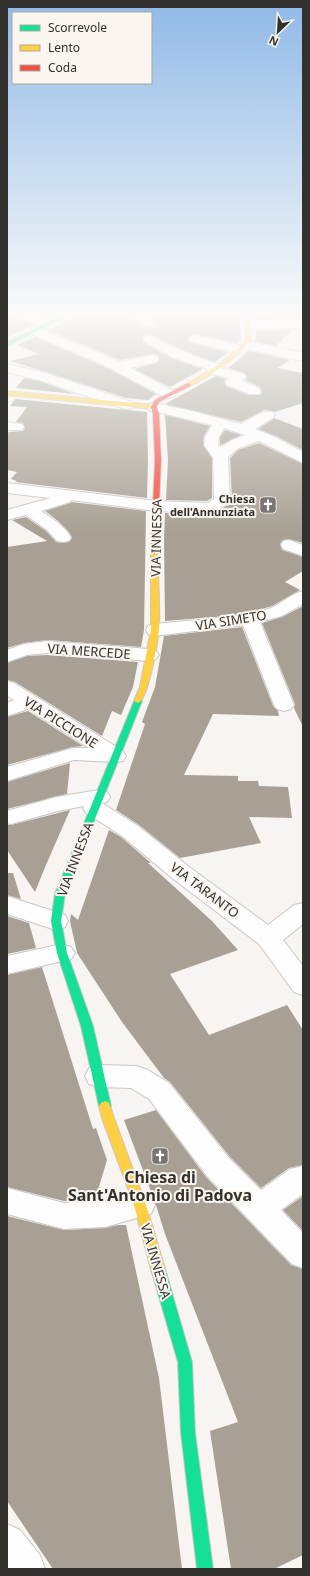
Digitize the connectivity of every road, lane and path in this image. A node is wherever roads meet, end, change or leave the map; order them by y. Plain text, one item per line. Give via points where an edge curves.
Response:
1 (69, 386) edge
2 (153, 386) edge
3 (184, 386) edge
4 (241, 386) edge
5 (254, 391) dead end
6 (7, 393) edge
7 (169, 394) junction
8 (127, 405) junction
9 (154, 407) junction
10 (268, 415) dead end
11 (220, 423) junction
12 (242, 430) junction
13 (258, 436) junction
14 (300, 452) edge
15 (221, 458) junction
16 (7, 488) edge
17 (73, 496) junction
18 (156, 506) junction
19 (28, 509) junction
20 (7, 515) edge
21 (63, 537) dead end
22 (300, 602) edge
23 (250, 619) junction
24 (156, 630) junction
25 (149, 655) junction
26 (7, 656) edge
27 (7, 687) edge
28 (28, 702) junction
29 (284, 705) dead end
30 (7, 710) edge
31 (115, 756) junction
32 (7, 774) edge
33 (96, 802) junction
34 (11, 817) dead end
35 (7, 904) edge
36 (303, 911) edge
37 (56, 921) junction
38 (268, 938) junction
39 (62, 953) junction
40 (7, 966) edge
41 (303, 985) edge
42 (99, 1076) junction
43 (303, 1180) edge
44 (7, 1201) edge
45 (140, 1205) junction
46 (259, 1209) junction
47 (303, 1254) edge
48 (7, 1543) edge
49 (26, 1569) edge
50 (205, 1569) edge

1 - 8 street
2 - 7 street
3 - 7 street
4 - 5 street
6 - 8 street
7 - 9 street via 157,401
8 - 9 street
9 - 11 street
9 - 18 street, VIA INNESSA via 158,460
10 - 12 street
11 - 12 street
11 - 15 street via 212,437 211,445
12 - 13 street
13 - 14 street
13 - 15 street via 244,440 227,450
15 - 18 street via 222,501 217,505 210,508
16 - 17 street
17 - 18 street
17 - 19 street
18 - 24 street, VIA INNESSA
19 - 20 street
19 - 21 street
22 - 23 street, VIA SIMETO
23 - 24 street, VIA SIMETO
23 - 29 street
24 - 25 street, VIA INNESSA
25 - 26 street, VIA MERCEDE via 47,646
25 - 31 street, VIA INNESSA via 144,687
27 - 28 street, VIA PICCIONE
28 - 30 street
28 - 31 street, VIA PICCIONE
31 - 32 street via 73,754
31 - 33 street, VIA INNESSA
33 - 34 street via 56,804
33 - 37 street, VIA INNESSA via 60,894
33 - 38 street, VIA TARANTO via 180,872
35 - 37 street
36 - 38 street
37 - 39 street, VIA INNESSA
38 - 41 street, VIA TARANTO
39 - 40 street
39 - 42 street, VIA INNESSA via 87,1026
42 - 45 street, VIA INNESSA via 108,1118
42 - 46 street via 136,1077 159,1091 218,1167
43 - 46 street via 300,1178
44 - 45 street via 64,1216 105,1214
45 - 50 street, VIA INNESSA via 185,1362 188,1433
46 - 47 street
48 - 49 street

